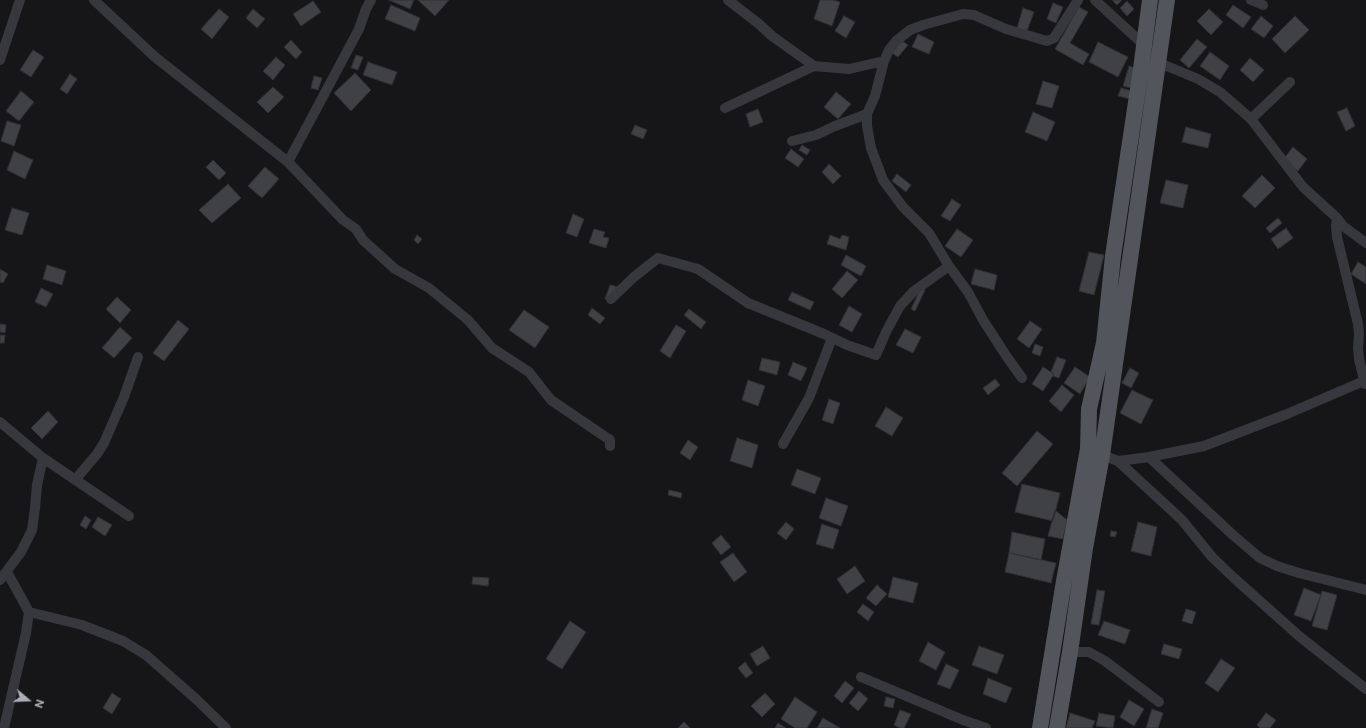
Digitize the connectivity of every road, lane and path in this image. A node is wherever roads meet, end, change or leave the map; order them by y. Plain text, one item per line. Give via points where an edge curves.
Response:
1 (20, 0) edge
2 (94, 0) edge
3 (370, 0) edge
4 (728, 0) edge
5 (1078, 0) edge
6 (1095, 0) edge
7 (1150, 0) edge
8 (1167, 0) edge
9 (1251, 0) edge
10 (1263, 5) dead end
11 (1144, 45) junction
12 (0, 60) edge
13 (884, 62) junction
14 (814, 66) junction
15 (1157, 67) junction
16 (1290, 82) dead end
17 (725, 108) dead end
18 (867, 114) junction
19 (1251, 119) junction
20 (792, 141) dead end
21 (288, 162) junction
22 (1337, 218) junction
23 (1366, 243) edge
24 (949, 266) junction
25 (611, 299) dead end
26 (832, 338) junction
27 (138, 357) dead end
28 (1022, 378) dead end
29 (1365, 381) edge
30 (0, 422) edge
31 (783, 444) dead end
32 (610, 446) dead end
33 (1102, 455) junction
34 (1149, 457) junction
35 (43, 458) junction
36 (1118, 461) junction
37 (75, 480) junction
38 (129, 516) dead end
39 (7, 572) junction
40 (0, 580) edge
41 (1366, 590) edge
42 (29, 612) junction
43 (1070, 652) junction
44 (861, 677) dead end
45 (1366, 689) edge
46 (1159, 702) dead end
47 (4, 728) edge
48 (226, 728) edge
49 (986, 728) edge
50 (1040, 728) edge
51 (1057, 728) edge

1 - 12 street
2 - 21 street via 154,57
3 - 21 street via 360,29
4 - 14 street
5 - 13 street via 1054,38 1047,41 1006,29 974,15 962,14 910,30 896,41
6 - 11 street
7 - 11 main road
8 - 15 main road
9 - 10 street
11 - 50 main road via 1113,256 1104,343 1089,410 1088,449
13 - 14 street via 849,69
13 - 18 street via 875,96
14 - 17 street
15 - 19 street via 1167,66 1198,79 1220,92
15 - 33 main road
16 - 19 street
18 - 20 street via 816,135
18 - 24 street via 871,148 882,180 903,207 929,233
19 - 22 street via 1303,187
21 - 32 street via 343,220 356,229 363,240 395,269 430,288 468,320 492,348 529,372 552,400 610,440
22 - 23 street
22 - 29 street via 1339,249 1358,324 1359,360
24 - 26 street via 914,291 900,306 876,355
24 - 28 street
25 - 26 street via 634,276 658,258 698,269 748,303
26 - 31 street via 809,398
27 - 37 street via 104,443 98,454
29 - 34 street via 1204,446
30 - 35 street
33 - 36 street
33 - 43 main road via 1084,548
34 - 36 street
34 - 41 street via 1260,558 1299,574
35 - 37 street
35 - 39 street via 32,530
36 - 45 street via 1182,520 1212,557 1234,578 1299,636
37 - 38 street
39 - 40 street
39 - 42 street
42 - 47 street
42 - 48 street via 82,625 122,641 146,655
43 - 46 street via 1090,652
43 - 51 main road
44 - 49 street

